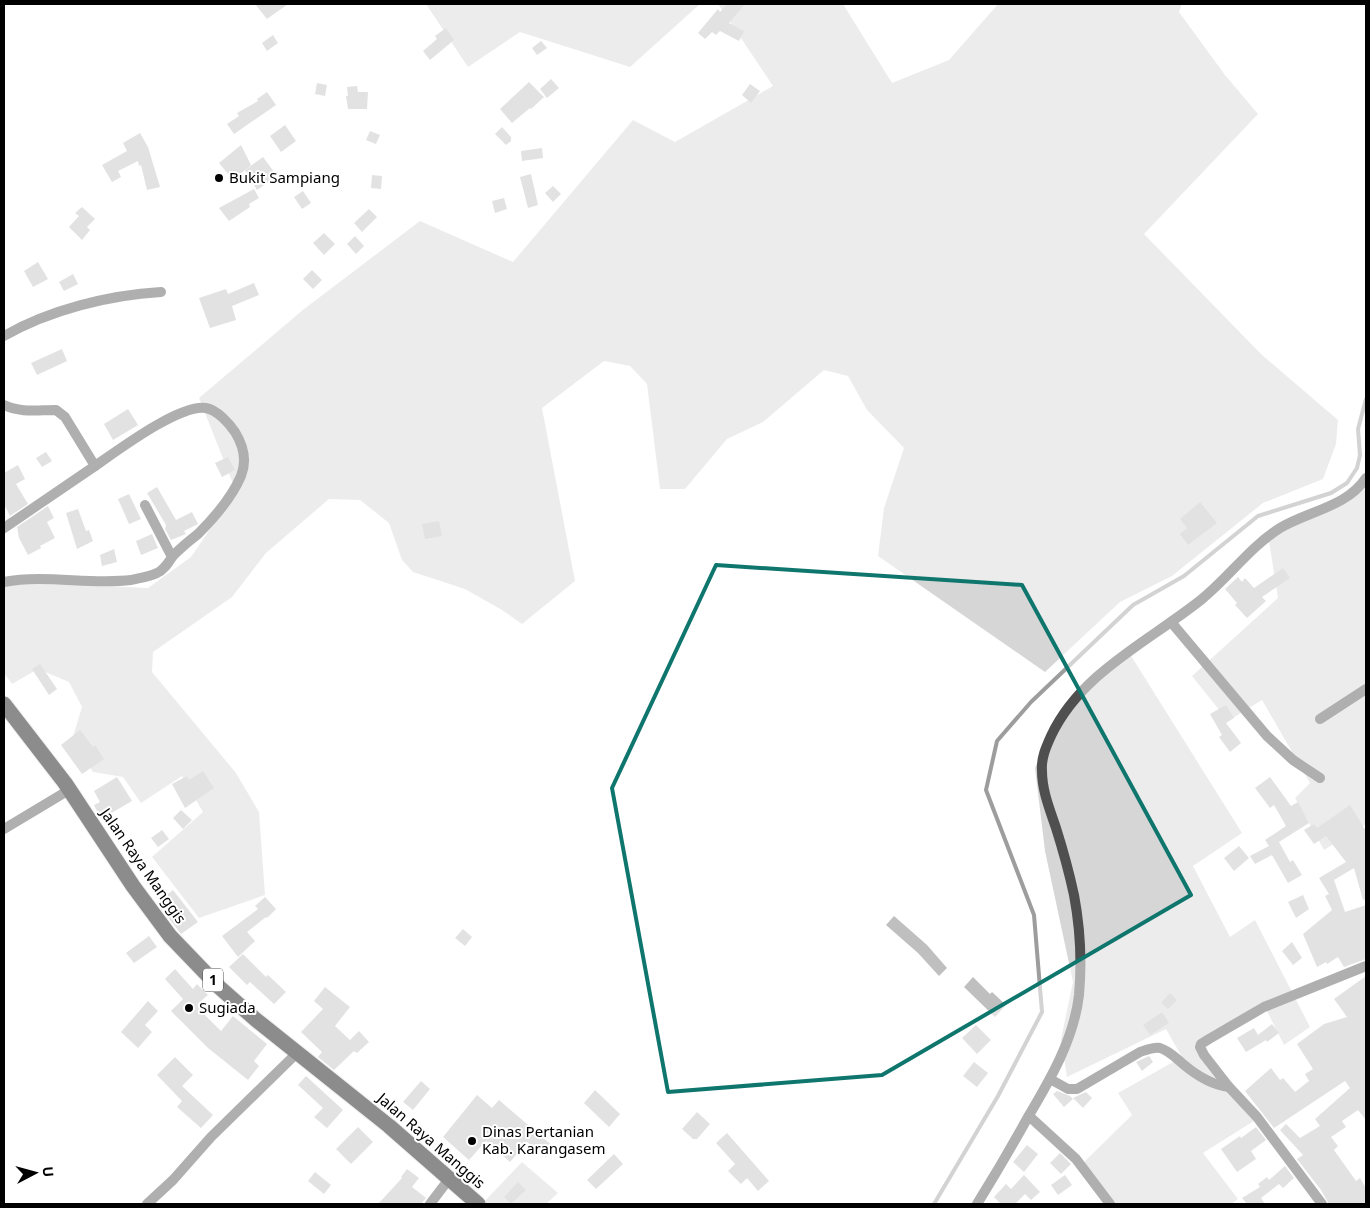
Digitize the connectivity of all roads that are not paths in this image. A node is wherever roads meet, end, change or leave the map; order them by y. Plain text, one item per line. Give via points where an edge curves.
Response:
1 (161, 292) dead end
2 (4, 336) edge
3 (4, 405) edge
4 (95, 466) junction
5 (1366, 478) edge
6 (145, 505) dead end
7 (4, 528) edge
8 (172, 557) junction
9 (4, 582) edge
10 (1172, 622) junction
11 (1365, 693) edge
12 (4, 704) edge
13 (1320, 719) dead end
14 (1320, 778) dead end
15 (69, 790) junction
16 (4, 830) edge
17 (1366, 966) edge
18 (297, 1053) junction
19 (1050, 1079) junction
20 (1229, 1087) junction
21 (1029, 1116) junction
22 (449, 1179) junction
23 (147, 1204) edge
24 (430, 1204) edge
25 (478, 1204) edge
26 (978, 1204) edge
27 (1110, 1204) edge
28 (1322, 1204) edge

1 - 2 street via 95,301
3 - 4 street via 27,411 59,412
4 - 7 street
4 - 8 street via 163,421 194,410 205,408 231,426 241,442 244,457 242,474 232,494 213,517
5 - 10 street via 1342,500 1268,536 1203,598
6 - 8 street
8 - 9 street via 158,573 121,581
10 - 14 street via 1266,736
10 - 19 street via 1094,679 1062,715 1046,748 1042,772 1044,785 1072,889 1080,956 1079,996 1071,1028
11 - 13 street
12 - 15 highway, Jalan Raya Manggis / 1
15 - 16 street
15 - 18 highway, Jalan Raya Manggis / 1 via 170,936 219,987
17 - 20 street via 1264,1007 1201,1044 1204,1055
18 - 22 highway, Jalan Raya Manggis / 1 via 389,1126
18 - 23 street
19 - 20 street via 1068,1089 1077,1089 1140,1052 1160,1048 1213,1084
19 - 21 street
20 - 28 street via 1257,1117
21 - 26 street
21 - 27 street via 1076,1159
22 - 24 street
22 - 25 highway, Jalan Raya Manggis / 1

